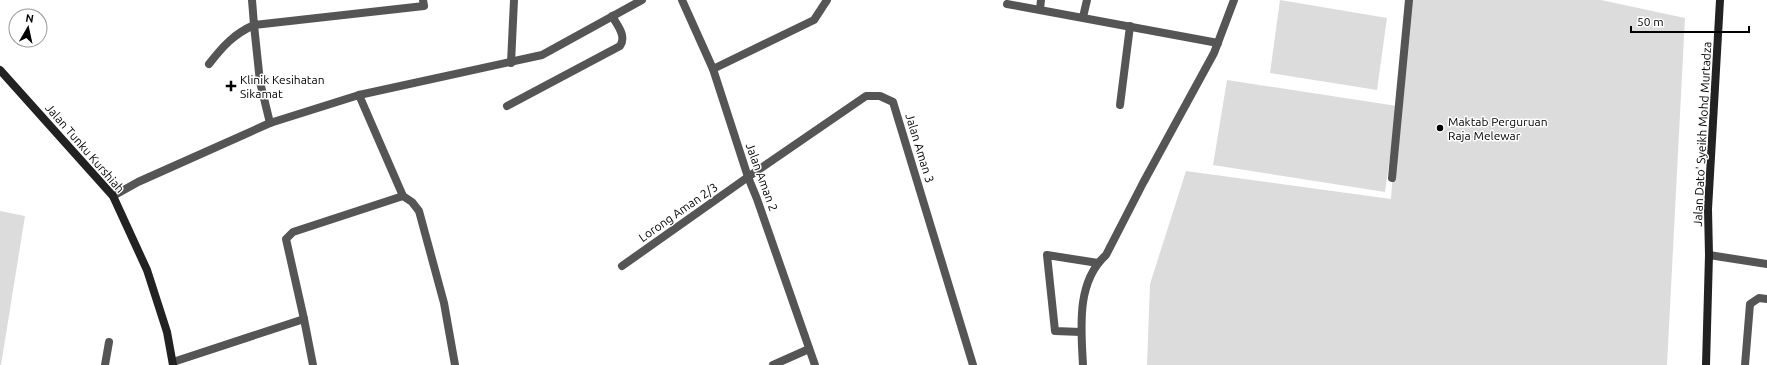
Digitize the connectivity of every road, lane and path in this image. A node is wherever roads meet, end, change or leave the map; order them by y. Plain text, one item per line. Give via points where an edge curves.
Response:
1 (252, 0) edge
2 (423, 0) edge
3 (514, 0) edge
4 (642, 0) edge
5 (682, 0) edge
6 (827, 0) edge
7 (1041, 0) edge
8 (1087, 0) edge
9 (1234, 0) edge
10 (1409, 0) edge
11 (1720, 0) edge
12 (1012, 3) edge
13 (1040, 9) junction
14 (612, 16) junction
15 (1082, 17) junction
16 (254, 25) junction
17 (1130, 26) junction
18 (1218, 43) junction
19 (511, 63) junction
20 (209, 64) dead end
21 (713, 69) junction
22 (0, 70) edge
23 (359, 95) junction
24 (1120, 105) dead end
25 (507, 106) dead end
26 (270, 123) junction
27 (748, 177) junction
28 (1392, 178) dead end
29 (113, 196) junction
30 (403, 196) junction
31 (1709, 255) junction
32 (1098, 263) junction
33 (1767, 264) edge
34 (622, 266) dead end
35 (1767, 299) edge
36 (304, 319) junction
37 (1081, 332) junction
38 (109, 342) dead end
39 (809, 349) junction
40 (173, 364) edge
41 (105, 365) edge
42 (313, 365) edge
43 (455, 365) edge
44 (773, 365) edge
45 (815, 365) edge
46 (973, 365) edge
47 (1083, 365) edge
48 (1706, 365) edge
49 (1744, 365) edge

1 - 16 street
2 - 16 street via 424,6
3 - 19 street
4 - 14 street
5 - 21 street, Jalan Aman 2
6 - 21 street via 814,20
7 - 13 street
8 - 15 street
9 - 18 street
10 - 28 street
11 - 31 main road, Jalan Dato' Syeikh Mohd Murtadza via 1708,209
12 - 13 street
13 - 15 street
14 - 19 street via 542,55
14 - 25 street via 623,36 620,46
15 - 17 street
16 - 20 street via 240,31 225,43
16 - 26 street via 260,82
17 - 18 street
17 - 24 street
18 - 32 street via 1106,255
19 - 23 street
21 - 27 street, Jalan Aman 2
22 - 29 main road, Jalan Tunku Kurshiah
23 - 26 street
23 - 30 street
26 - 29 street via 138,182
27 - 34 street, Lorong Aman 2/3
27 - 39 street, Jalan Aman 2
27 - 46 street, Jalan Aman 3 via 866,96 880,96 893,102
29 - 40 main road, Jalan Tunku Kurshiah via 147,270 167,332
30 - 36 street via 292,232 286,239
30 - 43 street via 419,211 444,303
31 - 33 street
31 - 48 main road, Jalan Dato' Syeikh Mohd Murtadza
32 - 37 street via 1086,287
32 - 37 street via 1047,255 1055,331
35 - 49 street via 1759,298 1750,304
36 - 40 street
36 - 42 street
37 - 47 street
38 - 41 street
39 - 44 street
39 - 45 street, Jalan Aman 2

